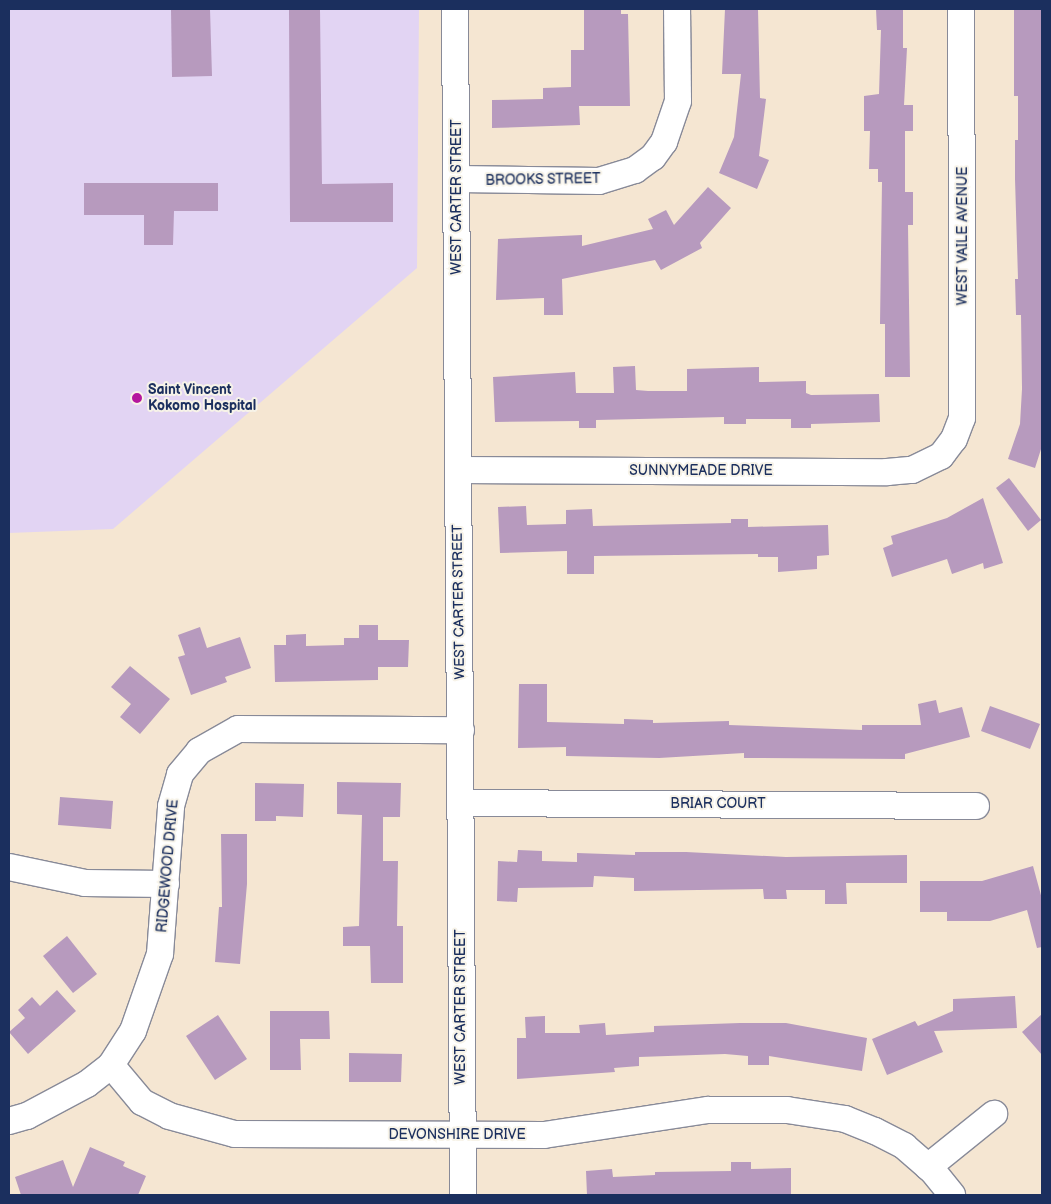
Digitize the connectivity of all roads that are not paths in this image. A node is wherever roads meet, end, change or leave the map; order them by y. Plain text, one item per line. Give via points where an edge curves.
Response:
1 (455, 9) edge
2 (677, 9) edge
3 (961, 9) edge
4 (458, 179) junction
5 (941, 456) joint
6 (458, 470) junction
7 (460, 730) junction
8 (460, 803) junction
9 (976, 806) dead end
10 (9, 867) edge
11 (166, 884) junction
12 (111, 1065) junction
13 (994, 1114) dead end
14 (9, 1121) edge
15 (462, 1136) junction
16 (928, 1167) junction
17 (463, 1195) edge
18 (952, 1195) edge

1 - 4 street, WEST CARTER STREET
2 - 4 street, BROOKS STREET via 678,101 664,142 653,157 635,170 599,181
3 - 5 street, WEST VAILE AVENUE via 962,418 954,439
4 - 6 street, WEST CARTER STREET
5 - 6 street, SUNNYMEADE DRIVE via 912,470 887,472
6 - 7 street, WEST CARTER STREET
7 - 8 street, WEST CARTER STREET
7 - 11 street, RIDGEWOOD DRIVE via 258,728 238,729 214,741 199,751 180,774 171,806
8 - 9 street, BRIAR COURT
8 - 15 street, WEST CARTER STREET
10 - 11 street via 84,883
11 - 12 street, RIDGEWOOD DRIVE via 160,954 133,1031
12 - 14 street via 87,1084 27,1116
12 - 15 street, DEVONSHIRE DRIVE via 142,1102 169,1116 235,1134
13 - 16 street
15 - 16 street, DEVONSHIRE DRIVE via 544,1135 708,1110 787,1110 845,1119 904,1146
15 - 17 street, WEST CARTER STREET
16 - 18 street, DEVONSHIRE DRIVE

